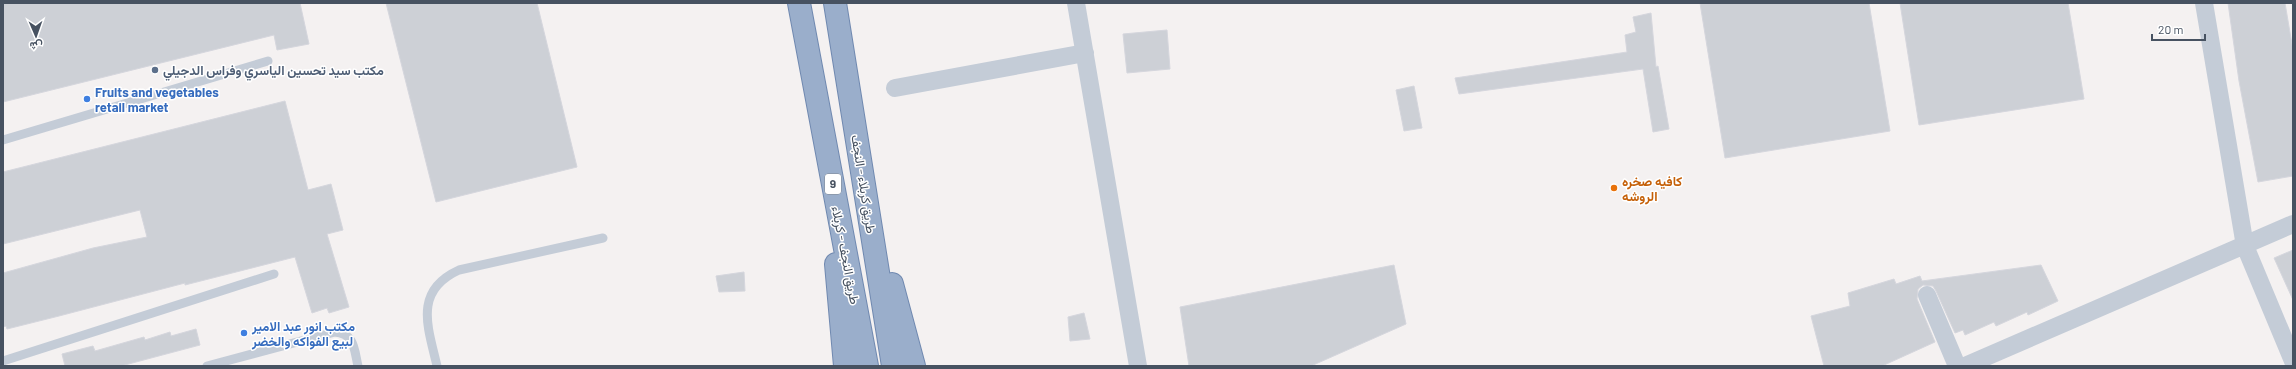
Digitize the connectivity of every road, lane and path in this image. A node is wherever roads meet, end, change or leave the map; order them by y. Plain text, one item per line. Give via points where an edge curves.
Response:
1 (799, 3) edge
2 (834, 3) edge
3 (1076, 3) edge
4 (2204, 3) edge
5 (1085, 53) junction
6 (268, 61) dead end
7 (895, 88) dead end
8 (3, 140) edge
9 (859, 154) junction
10 (828, 159) junction
11 (2293, 224) edge
12 (603, 238) dead end
13 (2245, 246) junction
14 (274, 274) dead end
15 (1927, 295) dead end
16 (3, 361) edge
17 (2293, 361) edge
18 (207, 366) edge
19 (358, 366) edge
20 (438, 366) edge
21 (845, 366) edge
22 (867, 366) edge
23 (893, 366) edge
24 (914, 366) edge
25 (1138, 366) edge
26 (1957, 366) edge
27 (1965, 366) edge

1 - 10 highway, طريق النجف - کربلاء / 9
2 - 9 highway, طريق کربلاء - النجف
3 - 5 street
4 - 13 street
5 - 7 street
5 - 25 street
6 - 8 lane
9 - 23 highway, طريق کربلاء - النجف
9 - 24 highway
10 - 21 highway via 839,318
10 - 22 highway, طريق النجف - کربلاء / 9
11 - 13 street
12 - 20 lane via 459,270 442,280 430,297 426,316
13 - 17 street
13 - 27 street
14 - 16 lane
15 - 26 street
18 - 19 lane via 335,332 344,333 351,339

